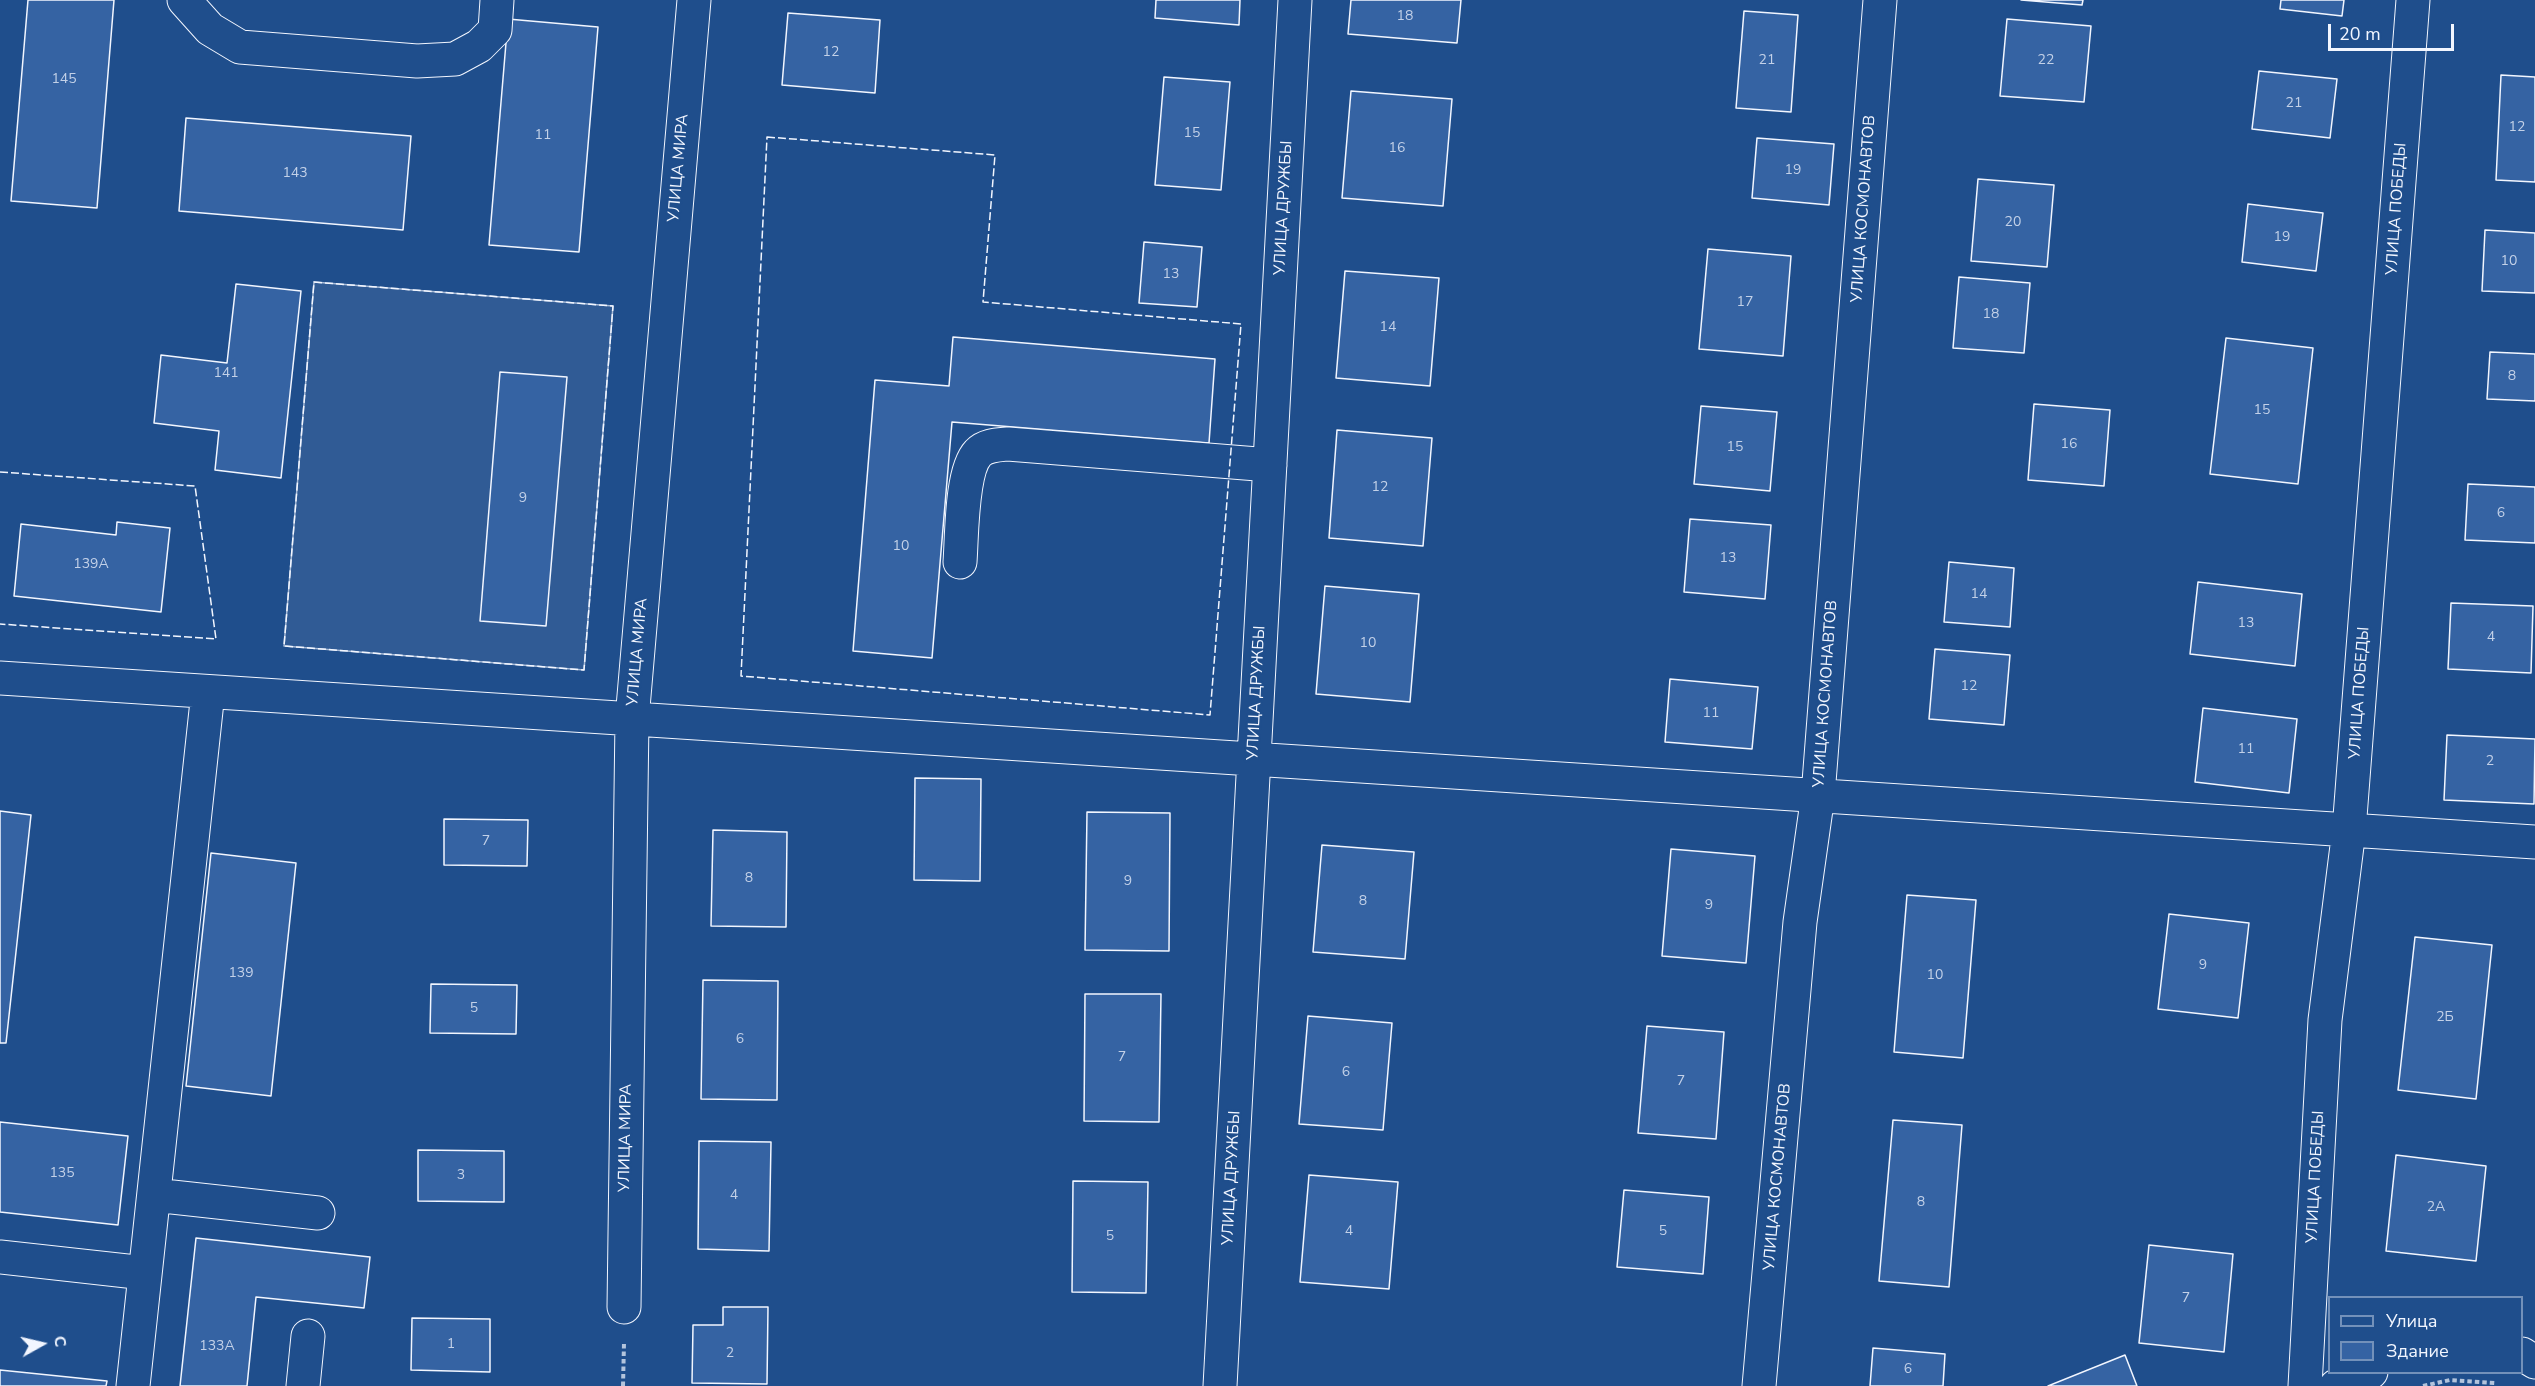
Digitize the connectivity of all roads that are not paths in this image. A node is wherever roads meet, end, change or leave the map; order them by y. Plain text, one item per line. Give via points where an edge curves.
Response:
1 (184, 0) edge
2 (497, 0) edge
3 (694, 0) edge
4 (1295, 0) edge
5 (1880, 0) edge
6 (2414, 0) edge
7 (1270, 465) junction
8 (960, 562) dead end
9 (0, 678) edge
10 (208, 692) junction
11 (632, 719) junction
12 (1254, 759) junction
13 (1818, 795) junction
14 (2349, 830) junction
15 (2535, 842) edge
16 (154, 1195) junction
17 (318, 1213) dead end
18 (0, 1257) edge
19 (145, 1273) junction
20 (624, 1306) dead end
21 (308, 1336) dead end
22 (2366, 1374) edge
23 (133, 1386) edge
24 (303, 1386) edge
25 (1220, 1386) edge
26 (1759, 1386) edge
27 (2306, 1386) edge
28 (2336, 1386) edge

1 - 2 street via 210,29 240,47 417,62 455,59 479,46 495,30
3 - 11 street, УЛИЦА МИРА
4 - 7 street, УЛИЦА ДРУЖБЫ
5 - 13 street, УЛИЦА КОСМОНАВТОВ
6 - 14 street, УЛИЦА ПОБЕДЫ
7 - 8 street via 990,445 978,453 968,470
7 - 12 street, УЛИЦА ДРУЖБЫ
9 - 10 street
10 - 11 street
10 - 16 street
11 - 12 street
11 - 20 street, УЛИЦА МИРА
12 - 13 street
12 - 25 street, УЛИЦА ДРУЖБЫ
13 - 14 street
13 - 26 street, УЛИЦА КОСМОНАВТОВ via 1800,922
14 - 15 street
14 - 27 street, УЛИЦА ПОБЕДЫ via 2325,1020
16 - 17 street
16 - 19 street
18 - 19 street
19 - 23 street
21 - 24 street
22 - 28 street

